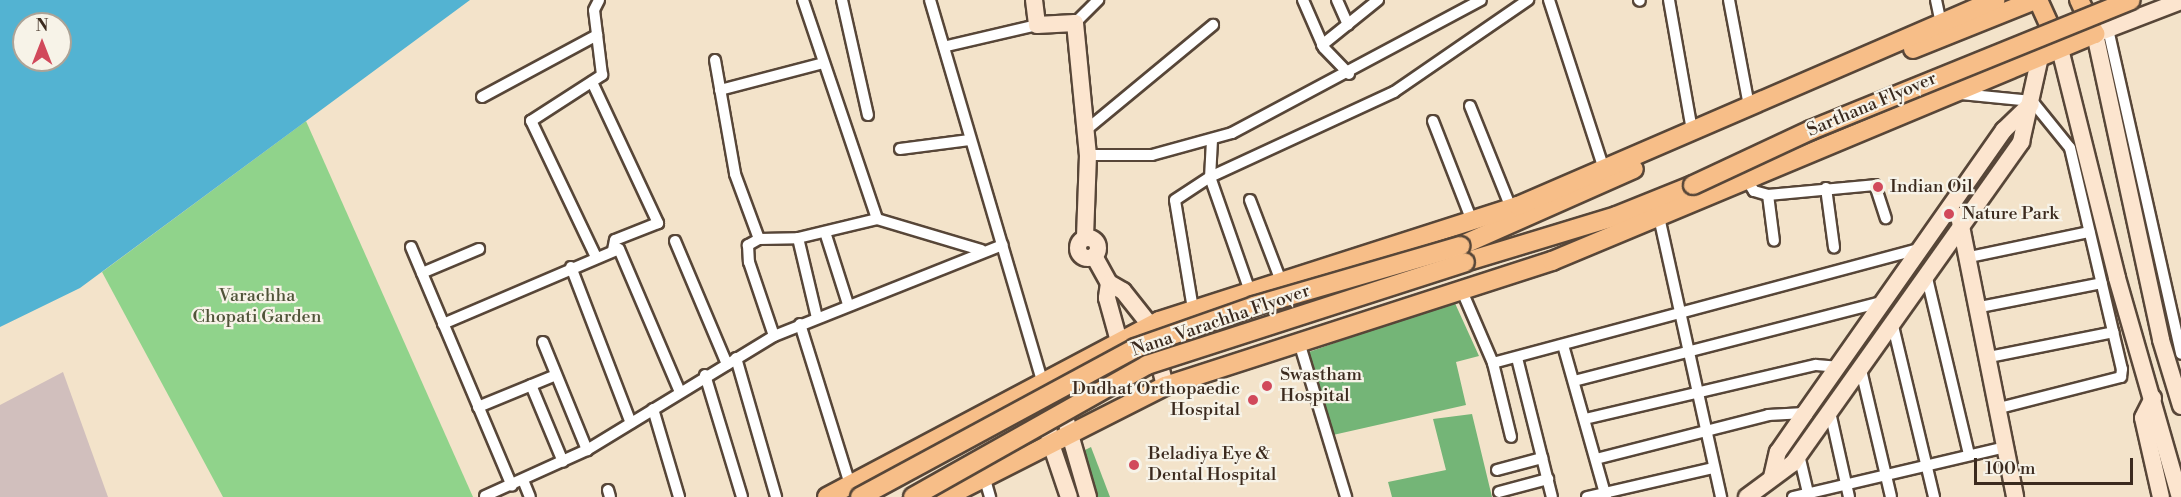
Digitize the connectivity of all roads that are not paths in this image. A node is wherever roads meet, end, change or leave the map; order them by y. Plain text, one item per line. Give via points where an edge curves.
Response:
1 (598, 0) edge
2 (803, 0) edge
3 (842, 0) edge
4 (930, 0) edge
5 (1034, 0) edge
6 (1098, 0) edge
7 (1303, 0) edge
8 (1337, 0) edge
9 (1378, 0) edge
10 (1481, 0) edge
11 (1528, 0) edge
12 (1550, 0) edge
13 (1669, 0) edge
14 (1729, 0) edge
15 (1936, 0) edge
16 (1995, 0) edge
17 (2037, 0) edge
18 (2079, 0) edge
19 (2130, 0) edge
20 (2181, 1) edge
21 (1075, 23) junction
22 (1213, 24) dead end
23 (1941, 24) junction
24 (1037, 25) junction
25 (1348, 25) junction
26 (2101, 32) junction
27 (597, 35) junction
28 (1322, 45) junction
29 (947, 46) junction
30 (2060, 49) junction
31 (2040, 57) junction
32 (715, 60) dead end
33 (824, 63) junction
34 (1349, 74) junction
35 (592, 82) junction
36 (720, 90) junction
37 (1954, 93) junction
38 (482, 97) dead end
39 (2031, 103) junction
40 (1470, 106) dead end
41 (1749, 106) junction
42 (868, 115) dead end
43 (1432, 121) dead end
44 (1086, 130) junction
45 (1692, 131) junction
46 (1212, 140) junction
47 (969, 141) junction
48 (900, 149) dead end
49 (1088, 155) junction
50 (1604, 169) junction
51 (1210, 177) junction
52 (1747, 180) junction
53 (1826, 188) junction
54 (1558, 190) junction
55 (1585, 193) junction
56 (1768, 195) junction
57 (1250, 200) dead end
58 (1952, 205) junction
59 (1511, 208) junction
60 (1616, 216) junction
61 (1536, 217) junction
62 (1659, 217) junction
63 (1886, 218) dead end
64 (877, 219) junction
65 (1472, 221) junction
66 (1962, 222) junction
67 (825, 232) junction
68 (2089, 232) junction
69 (798, 238) junction
70 (759, 239) junction
71 (675, 241) dead end
72 (1774, 242) dead end
73 (1596, 243) junction
74 (1003, 245) junction
75 (411, 247) dead end
76 (1834, 248) dead end
77 (1923, 248) junction
78 (479, 249) dead end
79 (613, 250) junction
80 (981, 250) junction
81 (1462, 254) junction
82 (1491, 254) junction
83 (596, 257) junction
84 (1969, 257) junction
85 (1552, 261) junction
86 (571, 267) junction
87 (422, 273) junction
88 (1926, 274) junction
89 (1109, 283) junction
90 (2102, 283) junction
91 (1282, 284) junction
92 (1462, 291) junction
93 (1251, 294) junction
94 (848, 303) junction
95 (1882, 306) junction
96 (1980, 307) junction
97 (1193, 309) junction
98 (1679, 313) junction
99 (817, 318) junction
100 (443, 324) junction
101 (800, 324) junction
102 (1894, 324) junction
103 (1150, 325) junction
104 (2114, 332) junction
105 (774, 336) junction
106 (2172, 336) edge
107 (543, 342) dead end
108 (1119, 342) junction
109 (1299, 342) junction
110 (1563, 345) junction
111 (1688, 354) junction
112 (2181, 354) edge
113 (1989, 357) junction
114 (1517, 358) junction
115 (731, 361) junction
116 (1493, 363) junction
117 (1840, 367) junction
118 (1861, 370) junction
119 (556, 375) junction
120 (705, 375) junction
121 (1046, 377) junction
122 (1575, 381) junction
123 (531, 385) junction
124 (1165, 386) junction
125 (679, 390) junction
126 (1696, 390) junction
127 (2153, 398) junction
128 (1135, 399) junction
129 (2181, 406) edge
130 (478, 407) junction
131 (1999, 408) junction
132 (653, 409) junction
133 (1830, 412) junction
134 (1805, 413) junction
135 (1585, 419) junction
136 (631, 423) junction
137 (1705, 431) junction
138 (1067, 432) junction
139 (1511, 437) dead end
140 (1050, 441) junction
141 (2006, 447) junction
142 (587, 450) junction
143 (1969, 454) junction
144 (1799, 455) junction
145 (1542, 458) junction
146 (1596, 459) junction
147 (563, 462) junction
148 (1926, 464) junction
149 (1714, 468) junction
150 (1497, 470) dead end
151 (984, 476) junction
152 (1772, 477) junction
153 (1887, 477) junction
154 (1548, 479) junction
155 (523, 480) junction
156 (512, 486) junction
157 (855, 491) edge
158 (1499, 492) dead end
159 (1848, 492) edge
160 (1605, 495) edge
161 (485, 496) edge
162 (1809, 496) edge
163 (530, 497) edge
164 (679, 497) edge
165 (742, 497) edge
166 (776, 497) edge
167 (827, 497) edge
168 (913, 497) edge
169 (946, 497) edge
170 (990, 497) edge
171 (1069, 497) edge
172 (1088, 497) edge
173 (1346, 497) edge
174 (1552, 497) edge
175 (1587, 497) edge
176 (1721, 497) edge
177 (1747, 497) edge
178 (1793, 497) edge
179 (1891, 497) edge
180 (1934, 497) edge
181 (2015, 497) edge
182 (2161, 497) edge
183 (2180, 497) edge

1 - 27 street
2 - 33 street
3 - 42 street
4 - 29 street
5 - 24 street
6 - 21 street
7 - 28 street
8 - 25 street
9 - 25 street
10 - 34 street
11 - 51 street via 1394,92
12 - 50 street
13 - 45 street
14 - 41 street
15 - 23 street
16 - 23 main road
17 - 30 main road
17 - 55 main road, Sarthana Flyover via 1646,163
18 - 26 main road
19 - 60 main road, Sarthana Flyover, bridge via 1811,130
20 - 26 street
21 - 24 street
21 - 44 street
22 - 44 street
23 - 41 main road
24 - 29 street
25 - 28 street
26 - 30 main road
26 - 106 street
27 - 35 street via 602,73
27 - 38 street
28 - 34 street
29 - 47 street
30 - 31 main road
30 - 127 street
31 - 37 main road
31 - 39 street
32 - 36 street
33 - 36 street
33 - 64 street
34 - 46 street
35 - 79 street via 658,224 615,240
35 - 83 street via 531,121
36 - 70 street via 735,174
37 - 39 street
37 - 52 main road
39 - 58 street via 2004,130
39 - 66 street via 2021,142
39 - 68 street via 2070,148
40 - 59 street
41 - 45 main road
43 - 65 street
44 - 49 street
45 - 50 main road
46 - 49 street via 1152,155
46 - 51 street
47 - 48 street
47 - 74 street
49 - 89 street via 1084,238 1078,250 1094,256
50 - 54 main road
51 - 93 street
51 - 97 street via 1173,203
52 - 56 street via 1754,191
52 - 62 main road
53 - 56 street
53 - 63 street via 1875,185
53 - 76 street
54 - 55 main road
54 - 59 main road
54 - 61 main road
55 - 61 main road, Sarthana Flyover
56 - 72 street
57 - 91 street
58 - 66 street
58 - 77 street
59 - 65 main road
60 - 73 main road
60 - 82 main road, Sarthana Flyover
61 - 81 main road, Nana Varachha Flyover
62 - 73 main road
62 - 98 street
64 - 67 street
64 - 80 street
65 - 91 main road
66 - 84 street
66 - 88 street
67 - 69 street
67 - 94 street
68 - 84 street
68 - 90 street
69 - 70 street
69 - 99 street
70 - 105 street via 748,245 749,262
71 - 115 street
73 - 85 main road
74 - 80 street
74 - 121 street
75 - 87 street
77 - 95 street
77 - 98 street
78 - 87 street
79 - 83 street
79 - 125 street via 626,254
80 - 94 street
81 - 82 main road, Nana Varachha Flyover
81 - 157 main road, Nana Varachha Flyover, bridge via 1254,306 1135,348
81 - 168 main road, Nana Varachha Flyover, bridge via 1148,365
82 - 85 main road
83 - 86 street
84 - 96 street
85 - 92 main road
86 - 100 street
86 - 136 street
87 - 100 street
88 - 102 street
88 - 143 street
89 - 103 street
89 - 108 street via 1107,298
90 - 96 street
90 - 104 street
91 - 93 main road
92 - 109 main road
92 - 116 street
93 - 97 main road
94 - 99 street
95 - 102 street
95 - 111 street
95 - 117 street
96 - 113 street
97 - 103 main road
98 - 110 street
98 - 111 street
99 - 101 street
100 - 130 street
101 - 105 street
101 - 157 street
102 - 118 street
102 - 148 street
103 - 108 main road
103 - 124 street
104 - 113 street
104 - 131 street via 2121,377
105 - 115 street
106 - 112 street
106 - 129 street
107 - 119 street
108 - 121 main road
108 - 128 street
109 - 124 main road
109 - 173 street
110 - 114 street
110 - 122 street
111 - 122 street
111 - 126 street
113 - 131 street
114 - 116 street
114 - 145 street
115 - 120 street
115 - 166 street
116 - 139 street
117 - 126 street via 1816,365
117 - 134 street
118 - 133 street
118 - 153 street
119 - 123 street
119 - 142 street
120 - 125 street
120 - 165 street
121 - 138 street
121 - 140 street
121 - 157 main road
122 - 135 street
123 - 130 street
123 - 147 street
124 - 128 main road
125 - 132 street
126 - 135 street
126 - 137 street
127 - 182 street via 2143,418
127 - 183 street
128 - 138 main road
130 - 156 street
131 - 141 street
132 - 136 street
132 - 164 street
133 - 144 street
133 - 159 street
134 - 137 street via 1768,415
134 - 152 street via 1778,452
135 - 146 street
136 - 142 street
137 - 146 street
137 - 149 street
138 - 140 main road
138 - 172 street
140 - 151 main road
140 - 171 street
141 - 143 street
141 - 181 street
142 - 147 street
143 - 148 street
144 - 152 street
144 - 162 street
145 - 150 street
145 - 154 street
146 - 160 street
147 - 155 street
148 - 153 street
148 - 180 street
149 - 160 street
149 - 176 street
151 - 169 main road
151 - 170 street
152 - 177 street
153 - 159 street
153 - 179 street
154 - 158 street
154 - 174 street
155 - 156 street
155 - 163 street
156 - 161 street
157 - 167 main road
159 - 162 street
160 - 175 street
162 - 178 street

